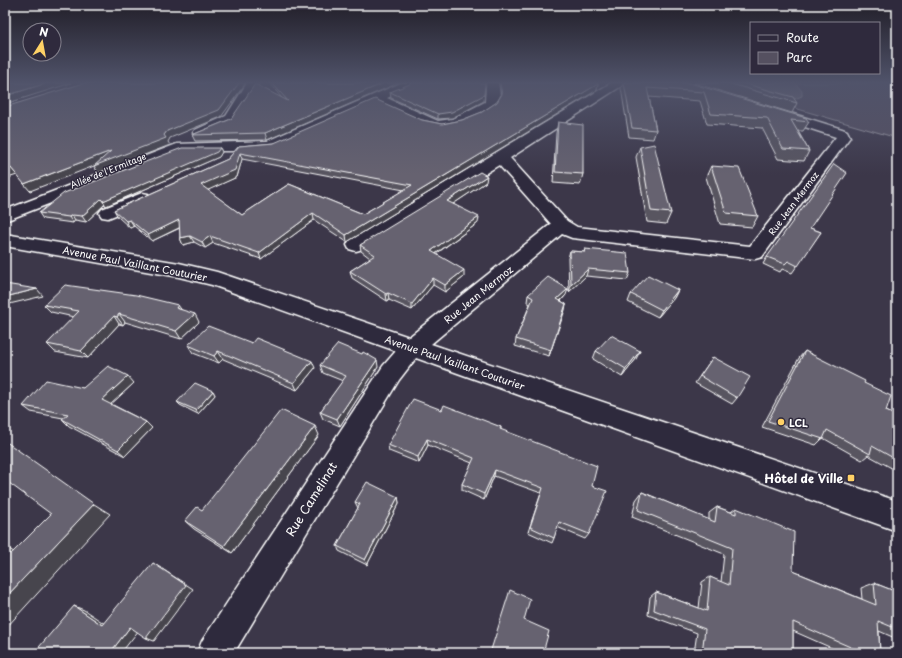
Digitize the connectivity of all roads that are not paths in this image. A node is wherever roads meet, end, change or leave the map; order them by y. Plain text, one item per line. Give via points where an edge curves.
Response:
1 (234, 114) edge
2 (340, 114) edge
3 (411, 114) edge
4 (474, 114) edge
5 (571, 114) edge
6 (776, 114) edge
7 (236, 147) junction
8 (501, 157) junction
9 (218, 164) edge
10 (156, 192) edge
11 (5, 212) edge
12 (108, 213) dead end
13 (5, 216) edge
14 (561, 225) junction
15 (5, 240) edge
16 (356, 245) dead end
17 (412, 347) junction
18 (897, 516) edge
19 (214, 653) edge

1 - 11 street, Allée de l'Ermitage via 227,121
2 - 7 street via 270,144
3 - 4 street via 436,125 446,126
5 - 8 street
6 - 14 street, Rue Jean Mermoz via 837,132 843,137 755,253 572,232
7 - 9 street via 225,161
7 - 13 street via 182,147
8 - 14 street, Rue Jean Mermoz
8 - 16 street
10 - 12 street
14 - 17 street, Rue Jean Mermoz
15 - 17 street, Avenue Paul Vaillant Couturier via 217,279
17 - 18 street, Avenue Paul Vaillant Couturier
17 - 19 street, Rue Camelinat via 391,373

